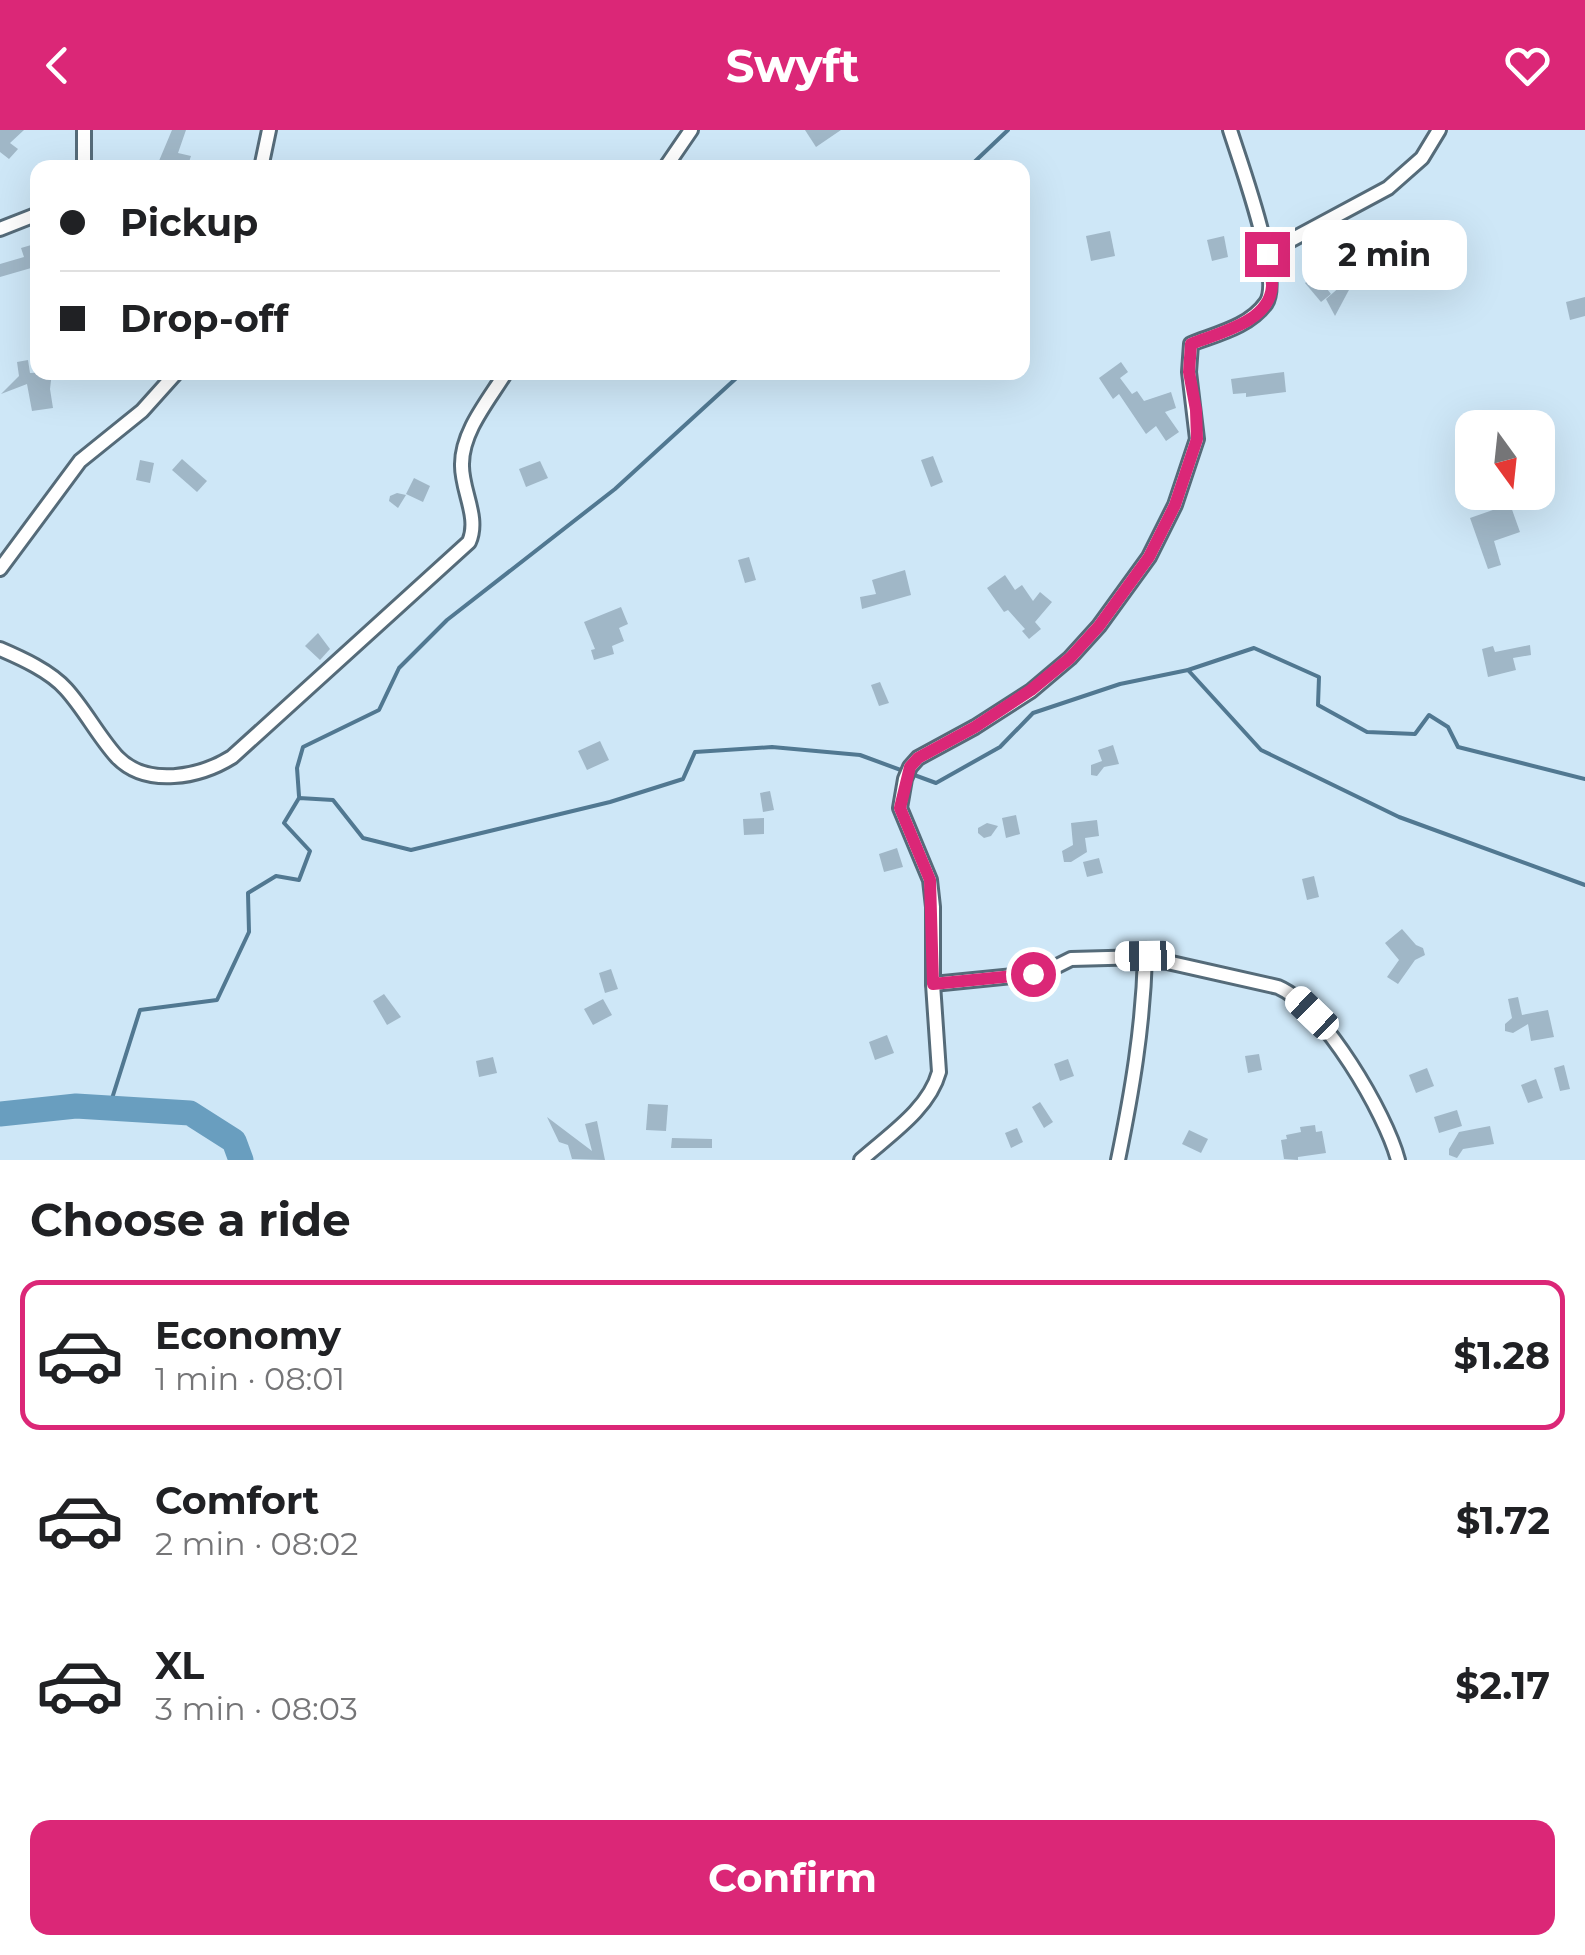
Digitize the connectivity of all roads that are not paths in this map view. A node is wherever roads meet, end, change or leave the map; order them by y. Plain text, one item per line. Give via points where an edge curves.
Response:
1 (84, 130) edge
2 (269, 130) edge
3 (690, 130) edge
4 (1230, 130) edge
5 (1439, 130) edge
6 (84, 160) edge
7 (263, 160) edge
8 (670, 160) edge
9 (30, 217) edge
10 (0, 229) edge
11 (1267, 254) junction
12 (170, 380) edge
13 (501, 380) edge
14 (0, 569) edge
15 (0, 649) edge
16 (1145, 956) junction
17 (933, 984) junction
18 (862, 1160) edge
19 (1118, 1160) edge
20 (1398, 1160) edge

1 - 6 street
2 - 7 street
3 - 8 street
4 - 11 street
5 - 11 street via 1422,158 1388,188
9 - 10 street
11 - 17 street via 1272,285 1265,304 1242,324 1191,344 1197,439 1149,557 1070,658 910,767 900,808 930,880
12 - 14 street via 142,412 80,461
13 - 15 street via 465,441 461,468 473,533 468,542 214,768 188,776 142,773 120,760 56,680
16 - 17 street via 1071,959 1043,972
16 - 19 street via 1137,1068
16 - 20 street via 1294,996 1330,1030
17 - 18 street via 935,1088

